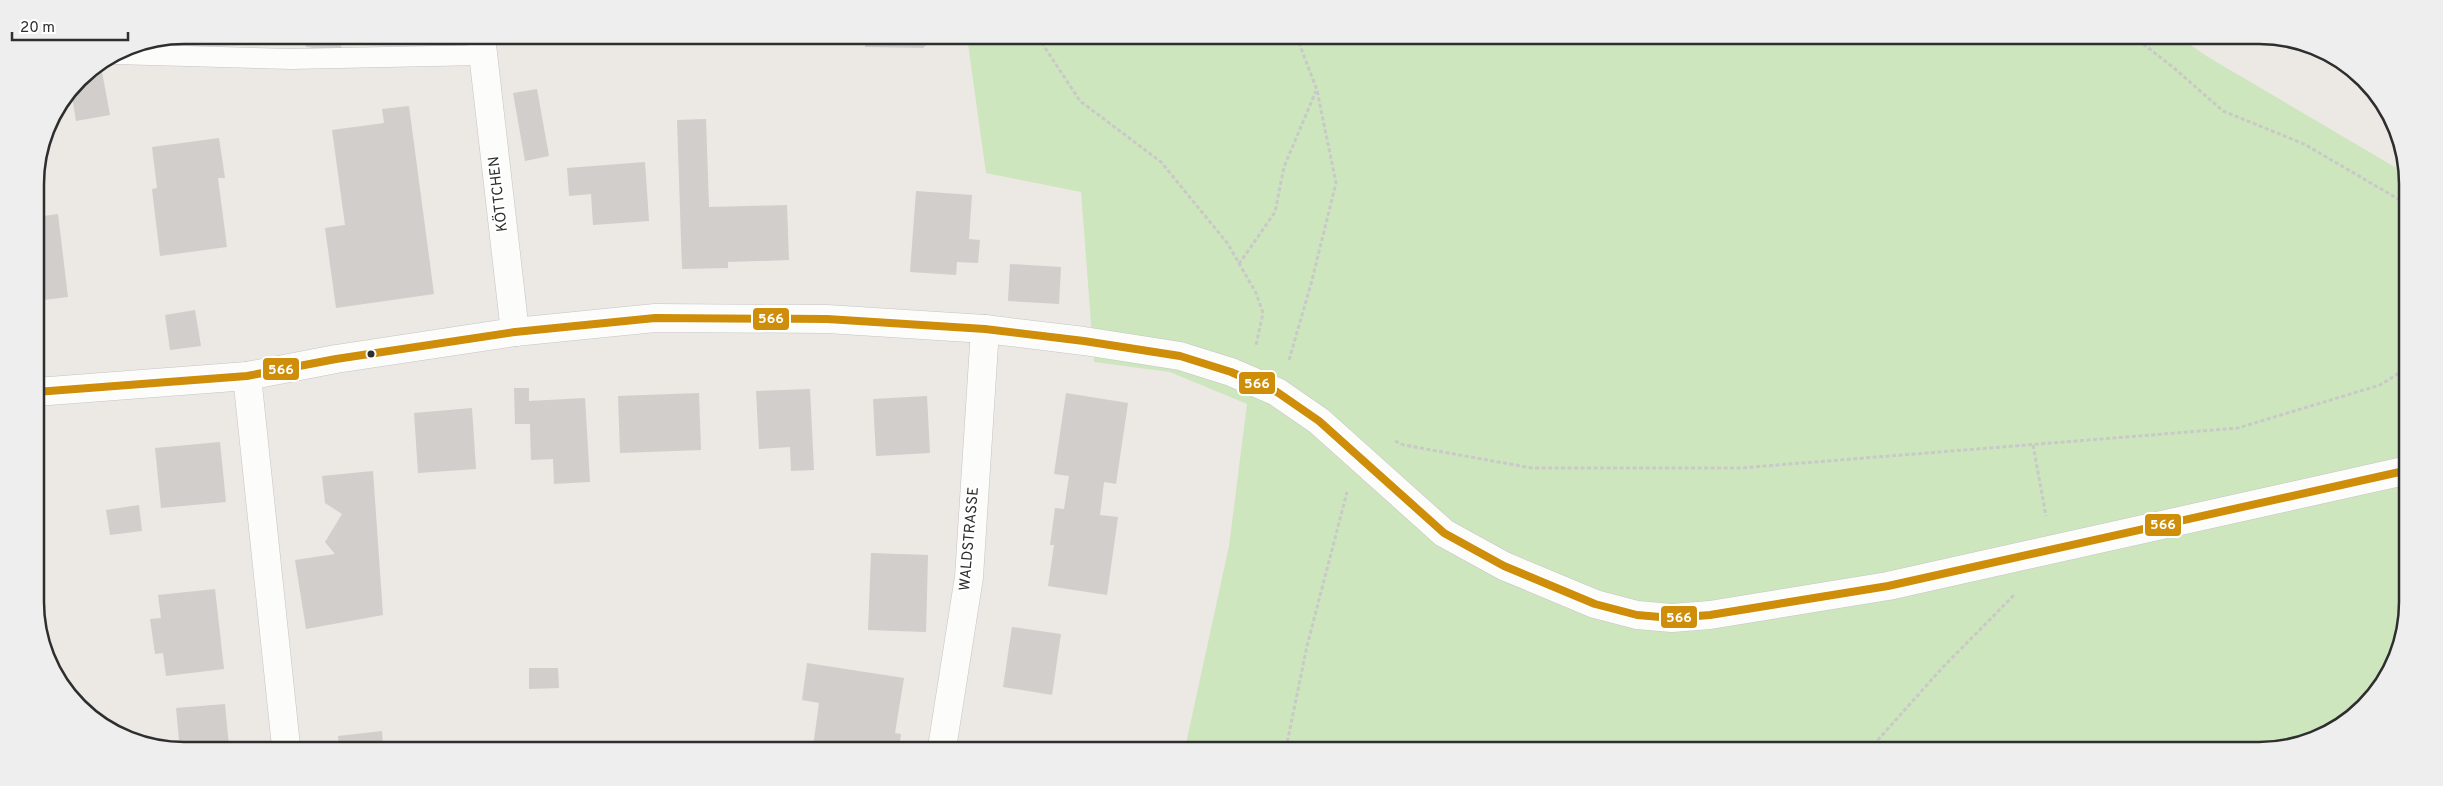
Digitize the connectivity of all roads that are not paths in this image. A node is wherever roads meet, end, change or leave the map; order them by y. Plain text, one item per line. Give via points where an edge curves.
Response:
1 (481, 46) edge
2 (129, 54) edge
3 (985, 329) junction
4 (515, 332) junction
5 (247, 376) junction
6 (44, 391) edge
7 (2399, 472) edge
8 (286, 742) edge
9 (943, 742) edge

1 - 2 lane, KÖTTCHEN via 292,58
1 - 4 street, KÖTTCHEN
3 - 4 street via 827,319 654,318
3 - 7 street via 1180,356 1231,372 1277,392 1319,421 1444,533 1504,566 1554,588 1595,604 1638,615 1672,618 1710,615 1888,586
3 - 9 street, WALDSTRASSE via 969,577
4 - 5 street
5 - 6 street
5 - 8 street

